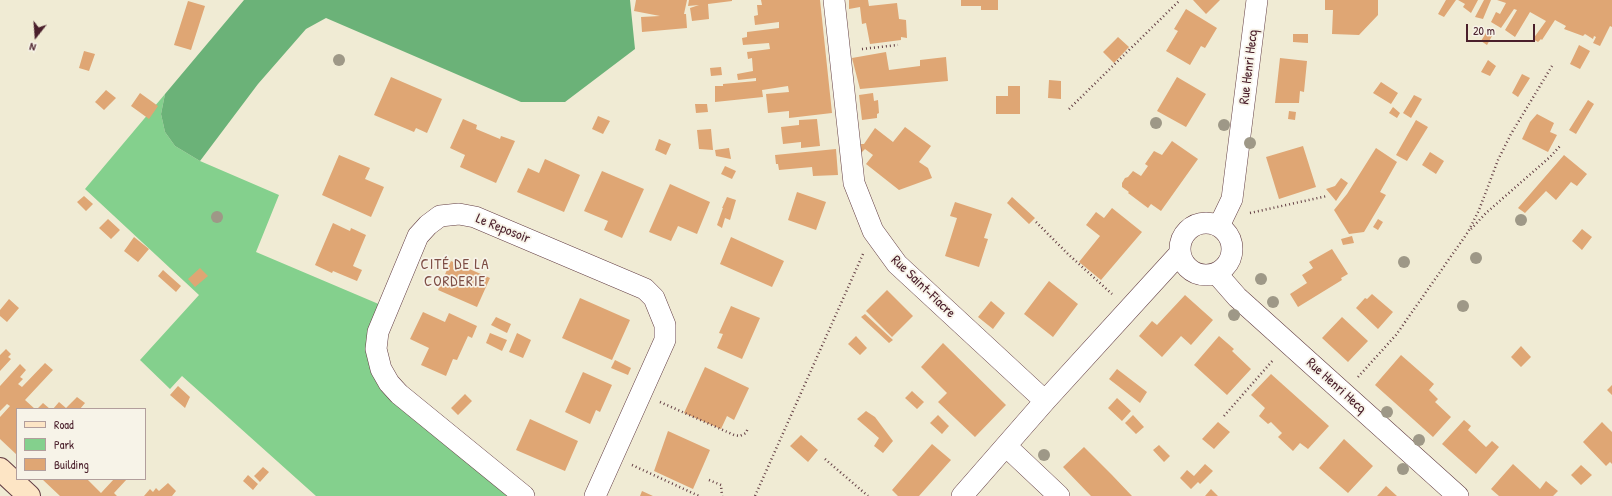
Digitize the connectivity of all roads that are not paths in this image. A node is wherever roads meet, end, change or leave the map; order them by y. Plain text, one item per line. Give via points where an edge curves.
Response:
1 (834, 0) edge
2 (1257, 0) edge
3 (1219, 226) junction
4 (1180, 253) junction
5 (1216, 273) junction
6 (1045, 401) junction
7 (1006, 446) junction
8 (0, 469) edge
9 (29, 496) edge
10 (524, 496) edge
11 (595, 496) edge
12 (962, 496) edge
13 (1059, 496) edge
14 (1458, 496) edge

1 - 6 street, Rue Saint-Fiacre via 854,183 873,231 896,264
2 - 3 street, Rue Henri Hecq via 1232,199
3 - 4 street via 1210,223 1192,226 1184,235
3 - 5 street via 1229,236 1232,253 1229,262
4 - 5 street via 1189,269 1196,273
4 - 6 street
5 - 14 street, Rue Henri Hecq via 1237,297
6 - 7 street
7 - 12 street
7 - 13 street
8 - 9 main road
10 - 11 street, Le Reposoir via 399,394 381,369 376,349 378,332 418,236 440,216 459,214 475,217 645,288 654,298 665,325 665,340

